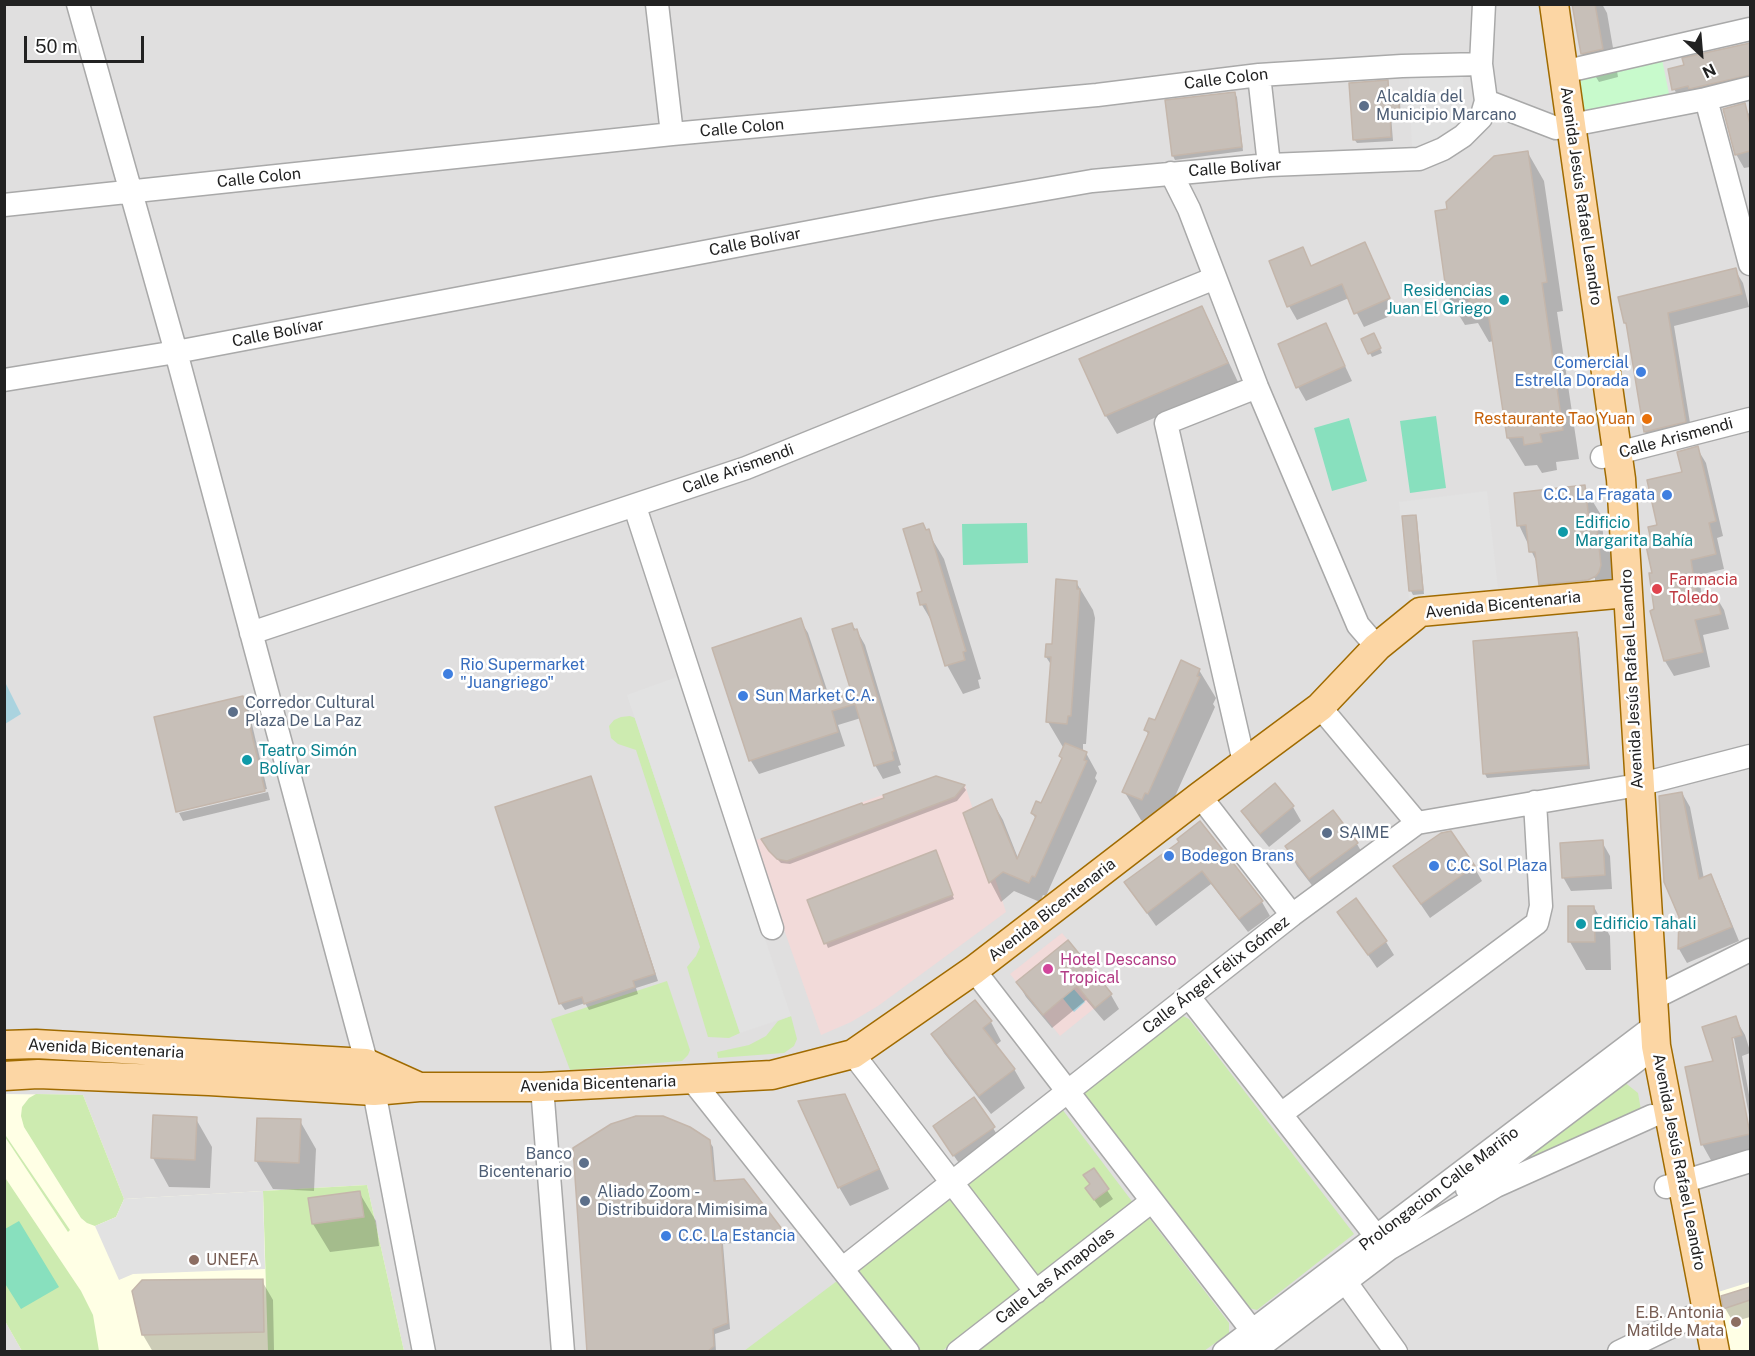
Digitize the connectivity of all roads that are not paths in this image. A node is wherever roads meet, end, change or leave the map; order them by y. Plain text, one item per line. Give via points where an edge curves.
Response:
1 (78, 4) edge
2 (657, 4) edge
3 (1484, 4) edge
4 (1539, 4) edge
5 (1554, 4) edge
6 (1750, 29) edge
7 (1481, 64) junction
8 (1563, 72) junction
9 (1259, 75) junction
10 (1750, 88) edge
11 (1706, 99) junction
12 (1486, 101) junction
13 (1563, 127) junction
14 (672, 134) junction
15 (1269, 165) junction
16 (1212, 169) junction
17 (1171, 173) junction
18 (131, 192) junction
19 (4, 205) edge
20 (1189, 209) junction
21 (1750, 264) edge
22 (1215, 278) junction
23 (176, 352) junction
24 (4, 380) edge
25 (1257, 387) junction
26 (1750, 419) edge
27 (1609, 456) junction
28 (634, 507) junction
29 (1619, 593) junction
30 (251, 633) junction
31 (1377, 646) junction
32 (1320, 707) junction
33 (1750, 756) edge
34 (1244, 762) junction
35 (1630, 786) junction
36 (1200, 796) junction
37 (1535, 802) junction
38 (1417, 823) junction
39 (1292, 915) junction
40 (772, 927) dead end
41 (1750, 950) edge
42 (974, 970) junction
43 (1189, 997) junction
44 (1647, 1034) junction
45 (4, 1045) edge
46 (853, 1054) junction
47 (366, 1063) junction
48 (4, 1076) edge
49 (692, 1080) junction
50 (419, 1087) junction
51 (542, 1087) junction
52 (374, 1091) junction
53 (1068, 1091) junction
54 (1281, 1114) junction
55 (1652, 1116) junction
56 (1750, 1161) edge
57 (952, 1182) junction
58 (1674, 1184) junction
59 (1152, 1201) junction
60 (1381, 1243) junction
61 (842, 1269) junction
62 (1341, 1274) junction
63 (1036, 1292) junction
64 (1689, 1318) junction
65 (1259, 1344) edge
66 (424, 1352) edge
67 (563, 1352) edge
68 (908, 1352) edge
69 (958, 1352) edge
70 (1224, 1352) edge
71 (1396, 1352) edge
72 (1619, 1352) edge
73 (1696, 1352) edge
74 (1715, 1352) edge

1 - 18 street
2 - 14 street
3 - 7 street
4 - 13 main road, Avenida Jesús Rafael Leandro
5 - 8 main road, Avenida Jesús Rafael Leandro
6 - 8 street
7 - 9 street, Calle Colon
7 - 12 street
8 - 13 main road, Avenida Jesús Rafael Leandro
9 - 14 street, Calle Colon via 1097,96
9 - 15 street
10 - 11 street
11 - 13 street
11 - 21 street
12 - 13 street
12 - 15 street, Calle Bolívar via 1482,118 1463,136 1419,159
13 - 27 main road, Avenida Jesús Rafael Leandro
14 - 18 street, Calle Colon
15 - 16 street, Calle Bolívar
16 - 17 street, Calle Bolívar
16 - 20 street via 1192,191
17 - 20 street
17 - 23 street, Calle Bolívar via 1092,181 942,207
18 - 19 street, Calle Colon
18 - 23 street
20 - 22 street
22 - 25 street
22 - 28 street, Calle Arismendi via 746,468
23 - 24 street, Calle Bolívar
23 - 30 street
25 - 31 street via 1358,625
25 - 34 street via 1166,423
26 - 27 street, Calle Arismendi
27 - 29 main road, Avenida Jesús Rafael Leandro via 1605,481
28 - 30 street, Calle Arismendi
28 - 40 street
29 - 31 main road, Avenida Bicentenaria via 1420,612
29 - 35 main road, Avenida Jesús Rafael Leandro
30 - 47 street
31 - 32 main road, Avenida Bicentenaria
32 - 34 main road, Avenida Bicentenaria
32 - 38 street
33 - 35 street, Calle Ángel Félix Gómez
34 - 36 main road, Avenida Bicentenaria
35 - 37 street, Calle Ángel Félix Gómez
35 - 44 main road, Avenida Jesús Rafael Leandro
35 - 44 main road, Avenida Jesús Rafael Leandro
36 - 39 street
36 - 42 main road, Avenida Bicentenaria
37 - 38 street, Calle Ángel Félix Gómez
37 - 54 street via 1541,906 1537,922
38 - 39 street, Calle Ángel Félix Gómez
39 - 43 street, Calle Ángel Félix Gómez
41 - 44 street, Prolongacion Calle Mariño
42 - 46 main road, Avenida Bicentenaria
42 - 53 street
43 - 53 street, Calle Ángel Félix Gómez
43 - 54 street
44 - 55 main road, Avenida Jesús Rafael Leandro
44 - 58 main road, Avenida Jesús Rafael Leandro
44 - 60 street, Prolongacion Calle Mariño
45 - 47 main road, Avenida Bicentenaria
46 - 49 main road, Avenida Bicentenaria via 772,1076
46 - 57 street
47 - 50 main road, Avenida Bicentenaria
47 - 52 street
48 - 52 main road, Avenida Bicentenaria via 38,1074
49 - 51 main road, Avenida Bicentenaria
49 - 61 street
50 - 51 main road, Avenida Bicentenaria
50 - 52 main road, Avenida Bicentenaria
51 - 67 street
52 - 66 street
53 - 57 street, Calle Ángel Félix Gómez
53 - 59 street
54 - 60 street
55 - 58 main road, Avenida Jesús Rafael Leandro
55 - 60 street
56 - 58 street
57 - 61 street, Calle Ángel Félix Gómez
57 - 63 street
58 - 64 main road, Avenida Jesús Rafael Leandro
58 - 74 main road, Avenida Jesús Rafael Leandro
59 - 63 street, Calle Las Amapolas
59 - 65 street
60 - 62 street, Prolongacion Calle Mariño
61 - 68 street
62 - 65 street, Prolongacion Calle Mariño
62 - 71 street
63 - 69 street, Calle Las Amapolas
64 - 72 street
64 - 73 main road, Avenida Jesús Rafael Leandro
65 - 70 street, Prolongacion Calle Mariño

